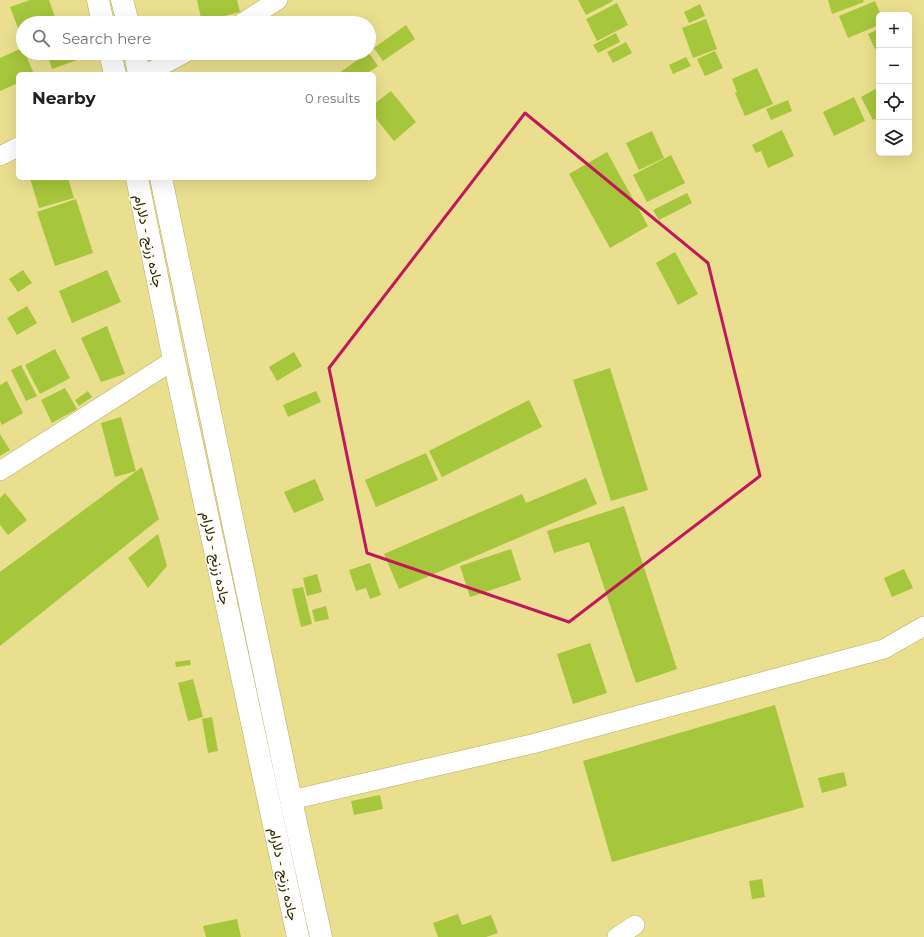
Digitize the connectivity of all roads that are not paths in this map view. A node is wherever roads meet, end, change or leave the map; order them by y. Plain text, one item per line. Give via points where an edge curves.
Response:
1 (98, 0) edge
2 (122, 0) edge
3 (278, 0) edge
4 (101, 16) edge
5 (126, 16) edge
6 (253, 16) edge
7 (112, 60) edge
8 (137, 60) edge
9 (172, 60) edge
10 (115, 72) edge
11 (140, 72) edge
12 (150, 72) edge
13 (16, 148) edge
14 (0, 156) edge
15 (137, 180) edge
16 (161, 180) edge
17 (174, 360) junction
18 (0, 471) edge
19 (924, 626) edge
20 (291, 800) junction
21 (635, 925) dead end
22 (298, 937) edge
23 (321, 937) edge
24 (616, 937) edge

1 - 4 highway
2 - 5 highway
3 - 6 street
7 - 10 highway
8 - 11 highway
9 - 12 street
13 - 14 street
15 - 17 highway, جاده زرنج - دلارام
16 - 20 highway, جاده زرنج - دلارام
17 - 18 street
17 - 22 highway, جاده زرنج - دلارام
19 - 20 street via 884,649 532,744
20 - 23 highway, جاده زرنج - دلارام
21 - 24 street

